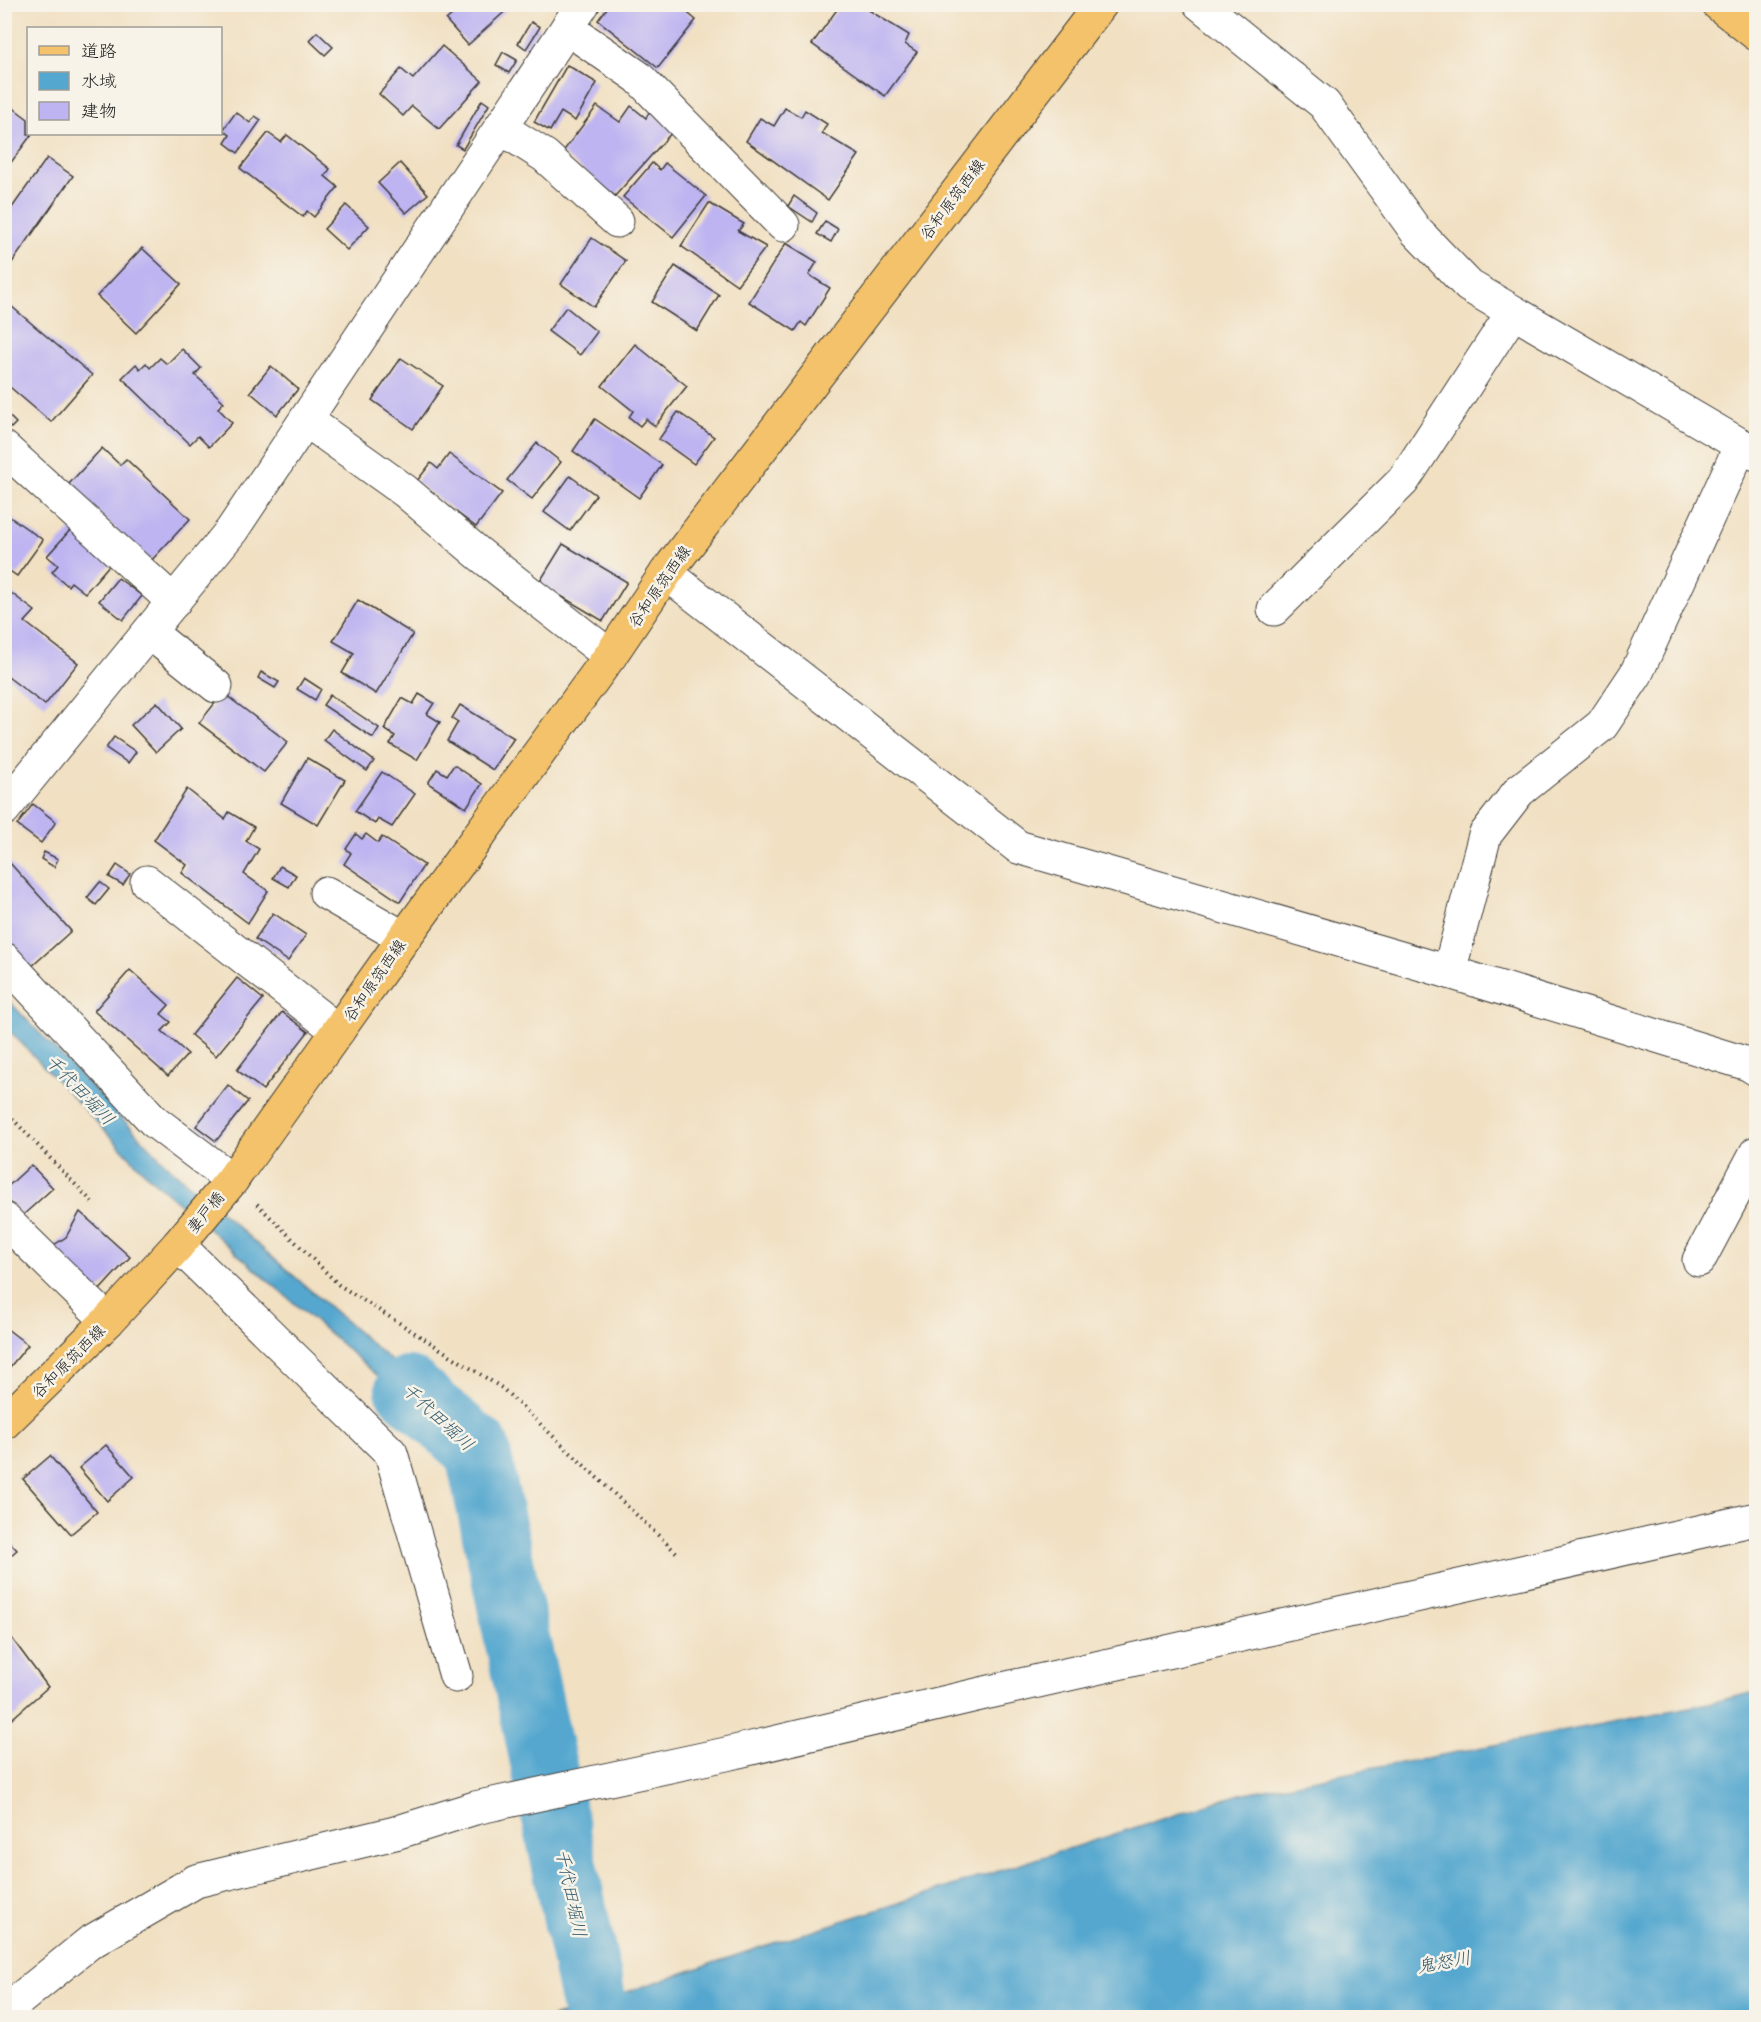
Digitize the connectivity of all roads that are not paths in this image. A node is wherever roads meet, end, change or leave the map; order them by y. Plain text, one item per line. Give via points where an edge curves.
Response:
1 (1101, 4) edge
2 (1200, 4) edge
3 (1718, 4) edge
4 (575, 12) edge
5 (1756, 34) edge
6 (501, 128) junction
7 (617, 221) dead end
8 (783, 225) dead end
9 (1513, 312) junction
10 (306, 420) junction
11 (4, 448) edge
12 (1749, 450) edge
13 (666, 573) junction
14 (174, 602) junction
15 (1274, 609) dead end
16 (149, 632) junction
17 (610, 656) junction
18 (216, 686) dead end
19 (4, 809) edge
20 (147, 882) dead end
21 (326, 892) dead end
22 (404, 938) junction
23 (4, 959) edge
24 (1449, 972) junction
25 (338, 1031) junction
26 (1756, 1069) edge
27 (1756, 1153) edge
28 (232, 1180) junction
29 (4, 1219) edge
30 (178, 1245) junction
31 (1699, 1260) dead end
32 (108, 1322) junction
33 (4, 1424) edge
34 (1756, 1519) edge
35 (456, 1676) dead end
36 (4, 2012) edge

1 - 13 main road, 谷和原筑西線
2 - 9 street via 1324,104 1416,231 1469,286
3 - 5 main road
4 - 6 street
4 - 8 street
6 - 7 street via 545,156
6 - 10 street
9 - 12 street
9 - 15 street via 1403,482
10 - 14 street via 232,530
10 - 17 street via 405,491
11 - 14 street
12 - 24 street via 1636,674 1602,725 1519,791 1485,835
13 - 17 main road, 谷和原筑西線
13 - 24 street via 1018,847
14 - 16 street
16 - 18 street
16 - 19 street
17 - 22 main road, 谷和原筑西線
20 - 25 street
21 - 22 street
22 - 25 main road, 谷和原筑西線
23 - 28 street via 154,1121
24 - 26 street
25 - 28 main road, 谷和原筑西線
27 - 31 street
28 - 30 main road, 妻戸橋
29 - 32 street
30 - 32 main road, 谷和原筑西線
30 - 35 street via 391,1453
32 - 33 main road, 谷和原筑西線
34 - 36 street via 475,1808 395,1833 196,1881 88,1943

